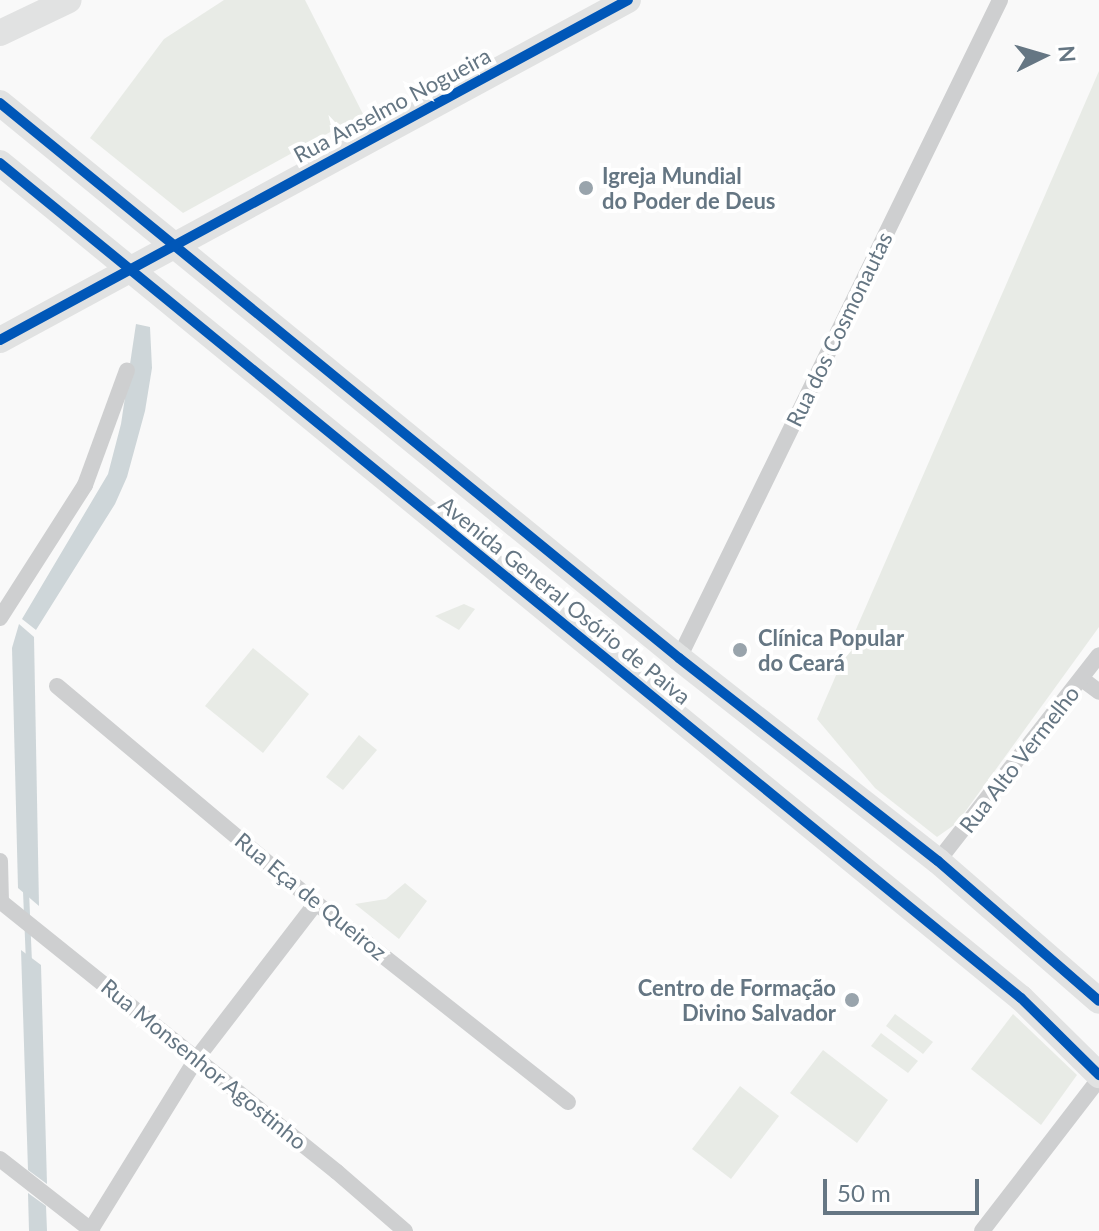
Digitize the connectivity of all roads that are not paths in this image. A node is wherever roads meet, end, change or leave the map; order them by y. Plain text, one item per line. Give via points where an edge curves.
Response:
1 (69, 0) edge
2 (628, 0) edge
3 (1000, 0) edge
4 (0, 33) edge
5 (0, 103) edge
6 (0, 163) edge
7 (175, 245) junction
8 (132, 269) junction
9 (0, 340) edge
10 (127, 370) dead end
11 (4, 614) edge
12 (1099, 655) edge
13 (679, 658) junction
14 (1082, 679) junction
15 (57, 686) dead end
16 (1099, 692) edge
17 (0, 861) edge
18 (938, 861) junction
19 (316, 903) junction
20 (5, 905) edge
21 (1099, 1001) edge
22 (197, 1058) junction
23 (1099, 1077) edge
24 (568, 1102) dead end
25 (0, 1159) edge
26 (91, 1231) edge
27 (405, 1231) edge
28 (982, 1231) edge

1 - 4 main road
2 - 7 main road, Rua Anselmo Nogueira
3 - 13 street, Rua dos Cosmonautas
5 - 7 main road, Avenida General Osório de Paiva
6 - 8 main road, Avenida General Osório de Paiva
7 - 8 main road, Rua Anselmo Nogueira
7 - 13 main road, Avenida General Osório de Paiva
8 - 9 main road, Rua Anselmo Nogueira
8 - 23 main road, Avenida General Osório de Paiva via 1021,998
10 - 11 street via 85,485
12 - 14 street, Rua Alto Vermelho
13 - 18 main road, Avenida General Osório de Paiva
14 - 16 street
14 - 18 street, Rua Alto Vermelho
15 - 19 street, Rua Eça de Queiroz
17 - 20 street
18 - 21 main road, Avenida General Osório de Paiva
19 - 22 street
19 - 24 street, Rua Eça de Queiroz
20 - 22 street, Rua Monsenhor Agostinho
22 - 26 street
22 - 27 street, Rua Monsenhor Agostinho
23 - 28 street
25 - 26 street

